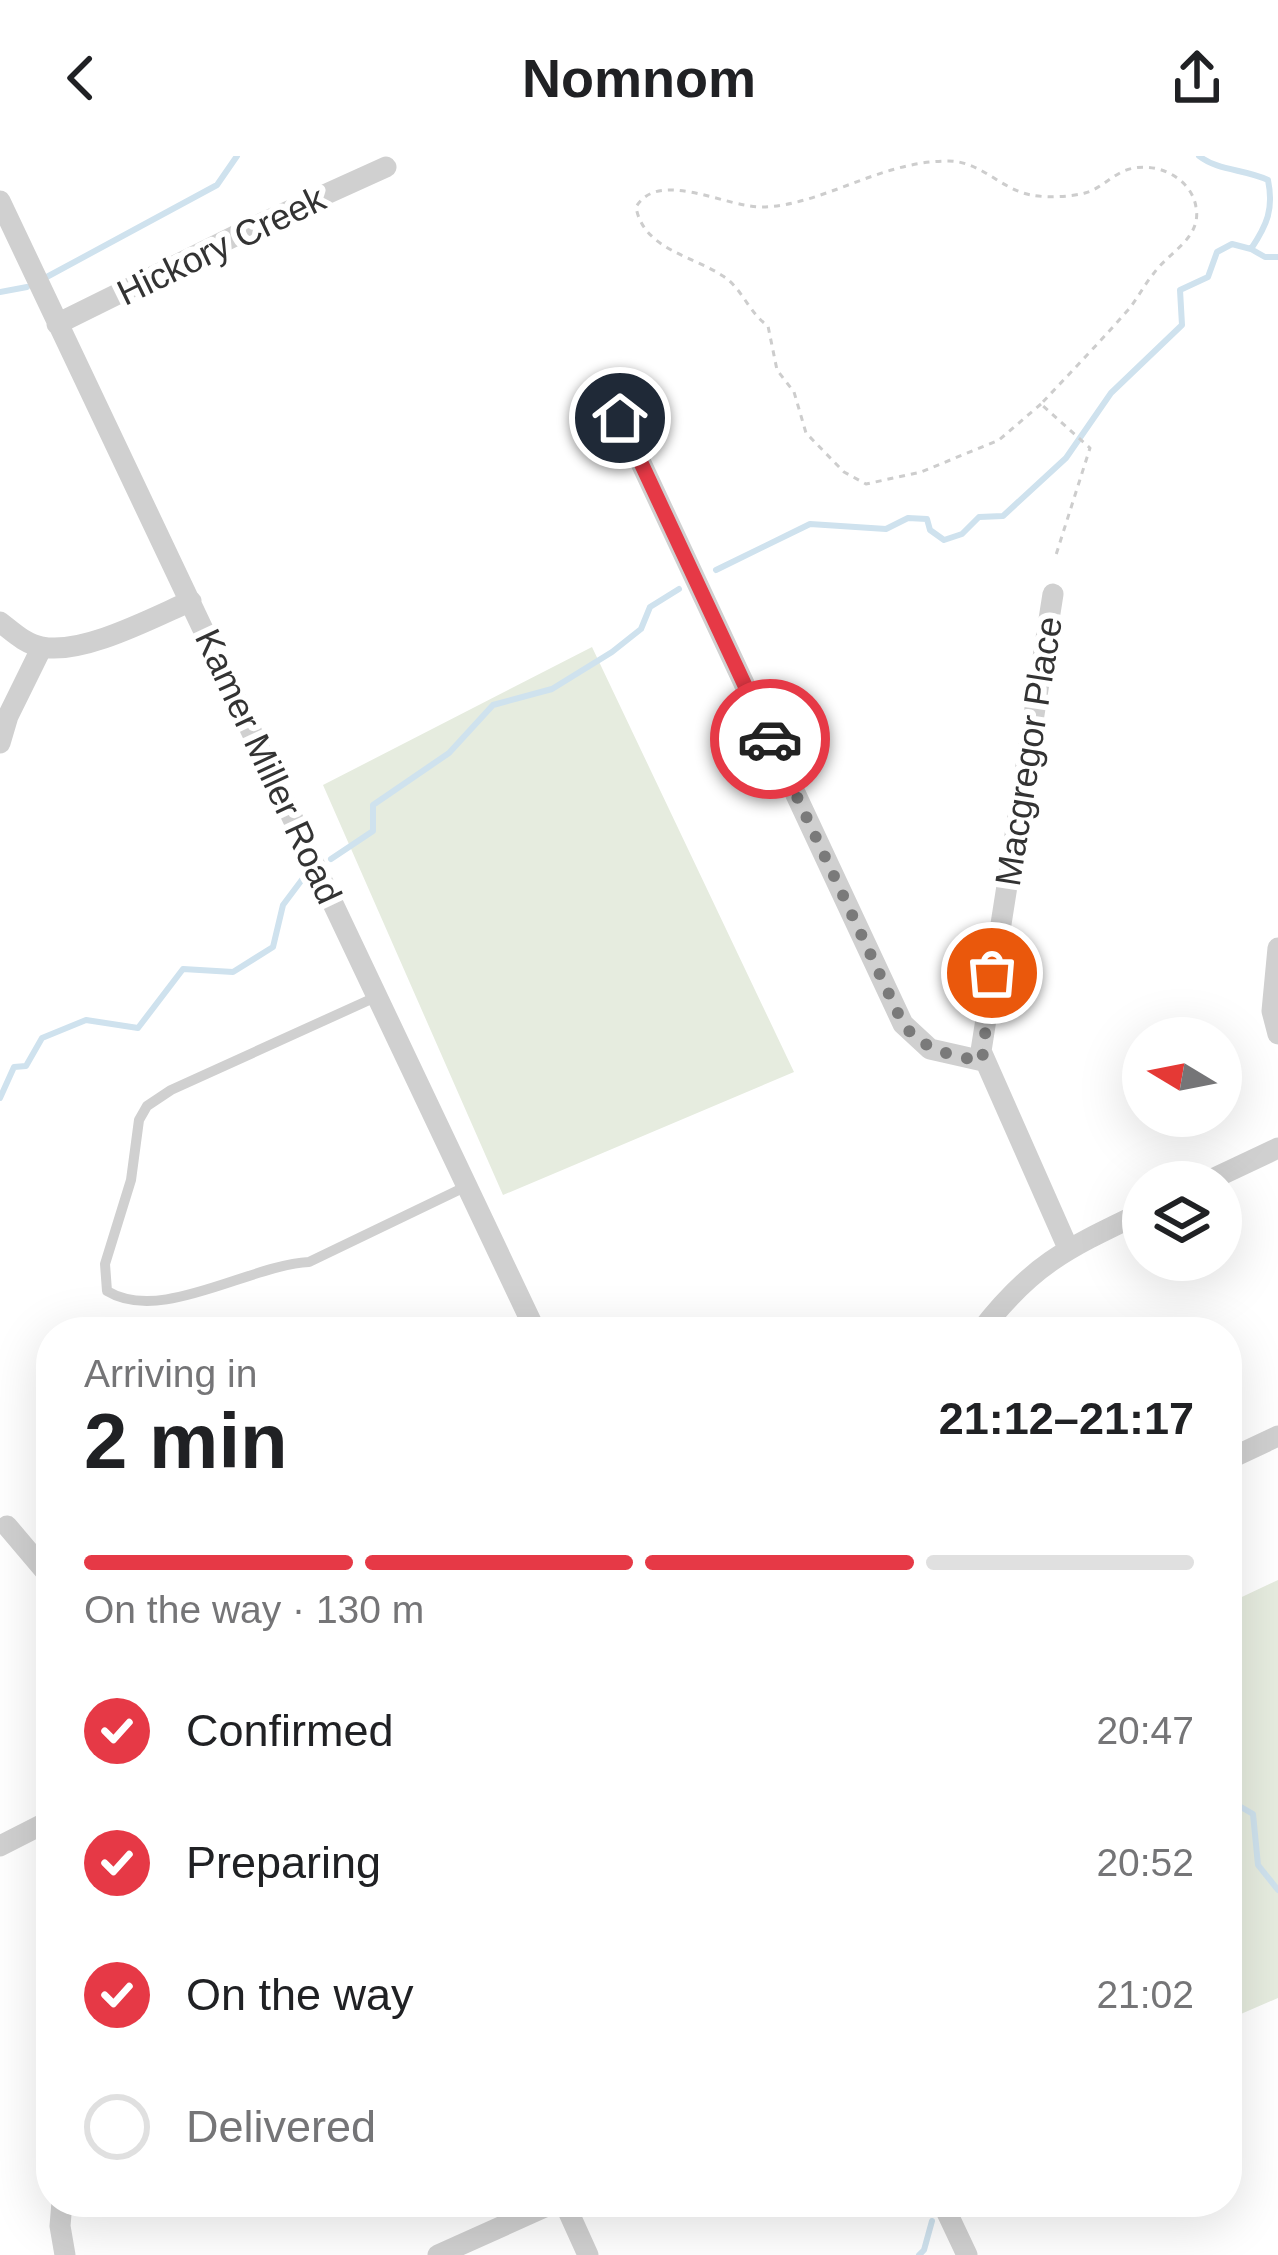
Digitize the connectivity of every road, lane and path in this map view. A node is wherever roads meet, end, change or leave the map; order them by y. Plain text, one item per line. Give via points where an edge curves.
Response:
1 (386, 167) dead end
2 (0, 201) edge
3 (57, 324) junction
4 (1041, 404) junction
5 (620, 418) dead end
6 (1055, 558) dead end
7 (1053, 594) dead end
8 (190, 602) junction
9 (0, 622) edge
10 (42, 647) junction
11 (0, 743) edge
12 (1278, 948) edge
13 (378, 996) junction
14 (1278, 1034) edge
15 (982, 1061) junction
16 (1278, 1148) edge
17 (1242, 1165) edge
18 (467, 1186) junction
19 (1122, 1222) edge
20 (1068, 1248) junction
21 (529, 1317) edge
22 (992, 1317) edge
23 (1278, 1436) edge
24 (1242, 1453) edge
25 (7, 1526) dead end
26 (36, 1560) edge
27 (36, 1828) edge
28 (0, 1846) edge
29 (61, 2217) edge
30 (525, 2217) edge
31 (568, 2217) edge
32 (949, 2217) edge
33 (65, 2255) edge
34 (438, 2255) edge
35 (588, 2255) edge
36 (967, 2255) edge

1 - 3 street, Hickory Creek
2 - 3 street, Kamer Miller Road
3 - 8 street, Kamer Miller Road
4 - 4 path via 1194,226 1189,189 1172,173 1126,170 1078,195 1032,196 972,164 947,161 892,167 780,206 657,190 636,207 652,237 725,277 768,326 777,370 794,392 806,433 866,484 999,440
4 - 6 path via 1090,448
5 - 15 street via 903,1024 930,1049
7 - 15 street, Macgregor Place
8 - 10 street via 97,639
8 - 13 street, Kamer Miller Road
9 - 10 street
10 - 11 street
12 - 14 street
13 - 18 street, Kamer Miller Road
13 - 18 lane via 147,1106 105,1264 107,1291 124,1301 185,1295 325,1257
15 - 20 street
16 - 17 street
18 - 21 street, Kamer Miller Road
19 - 20 street
20 - 22 street via 1020,1282
23 - 24 street
25 - 26 street
27 - 28 street
29 - 33 street
30 - 34 street
31 - 35 street
32 - 36 street

